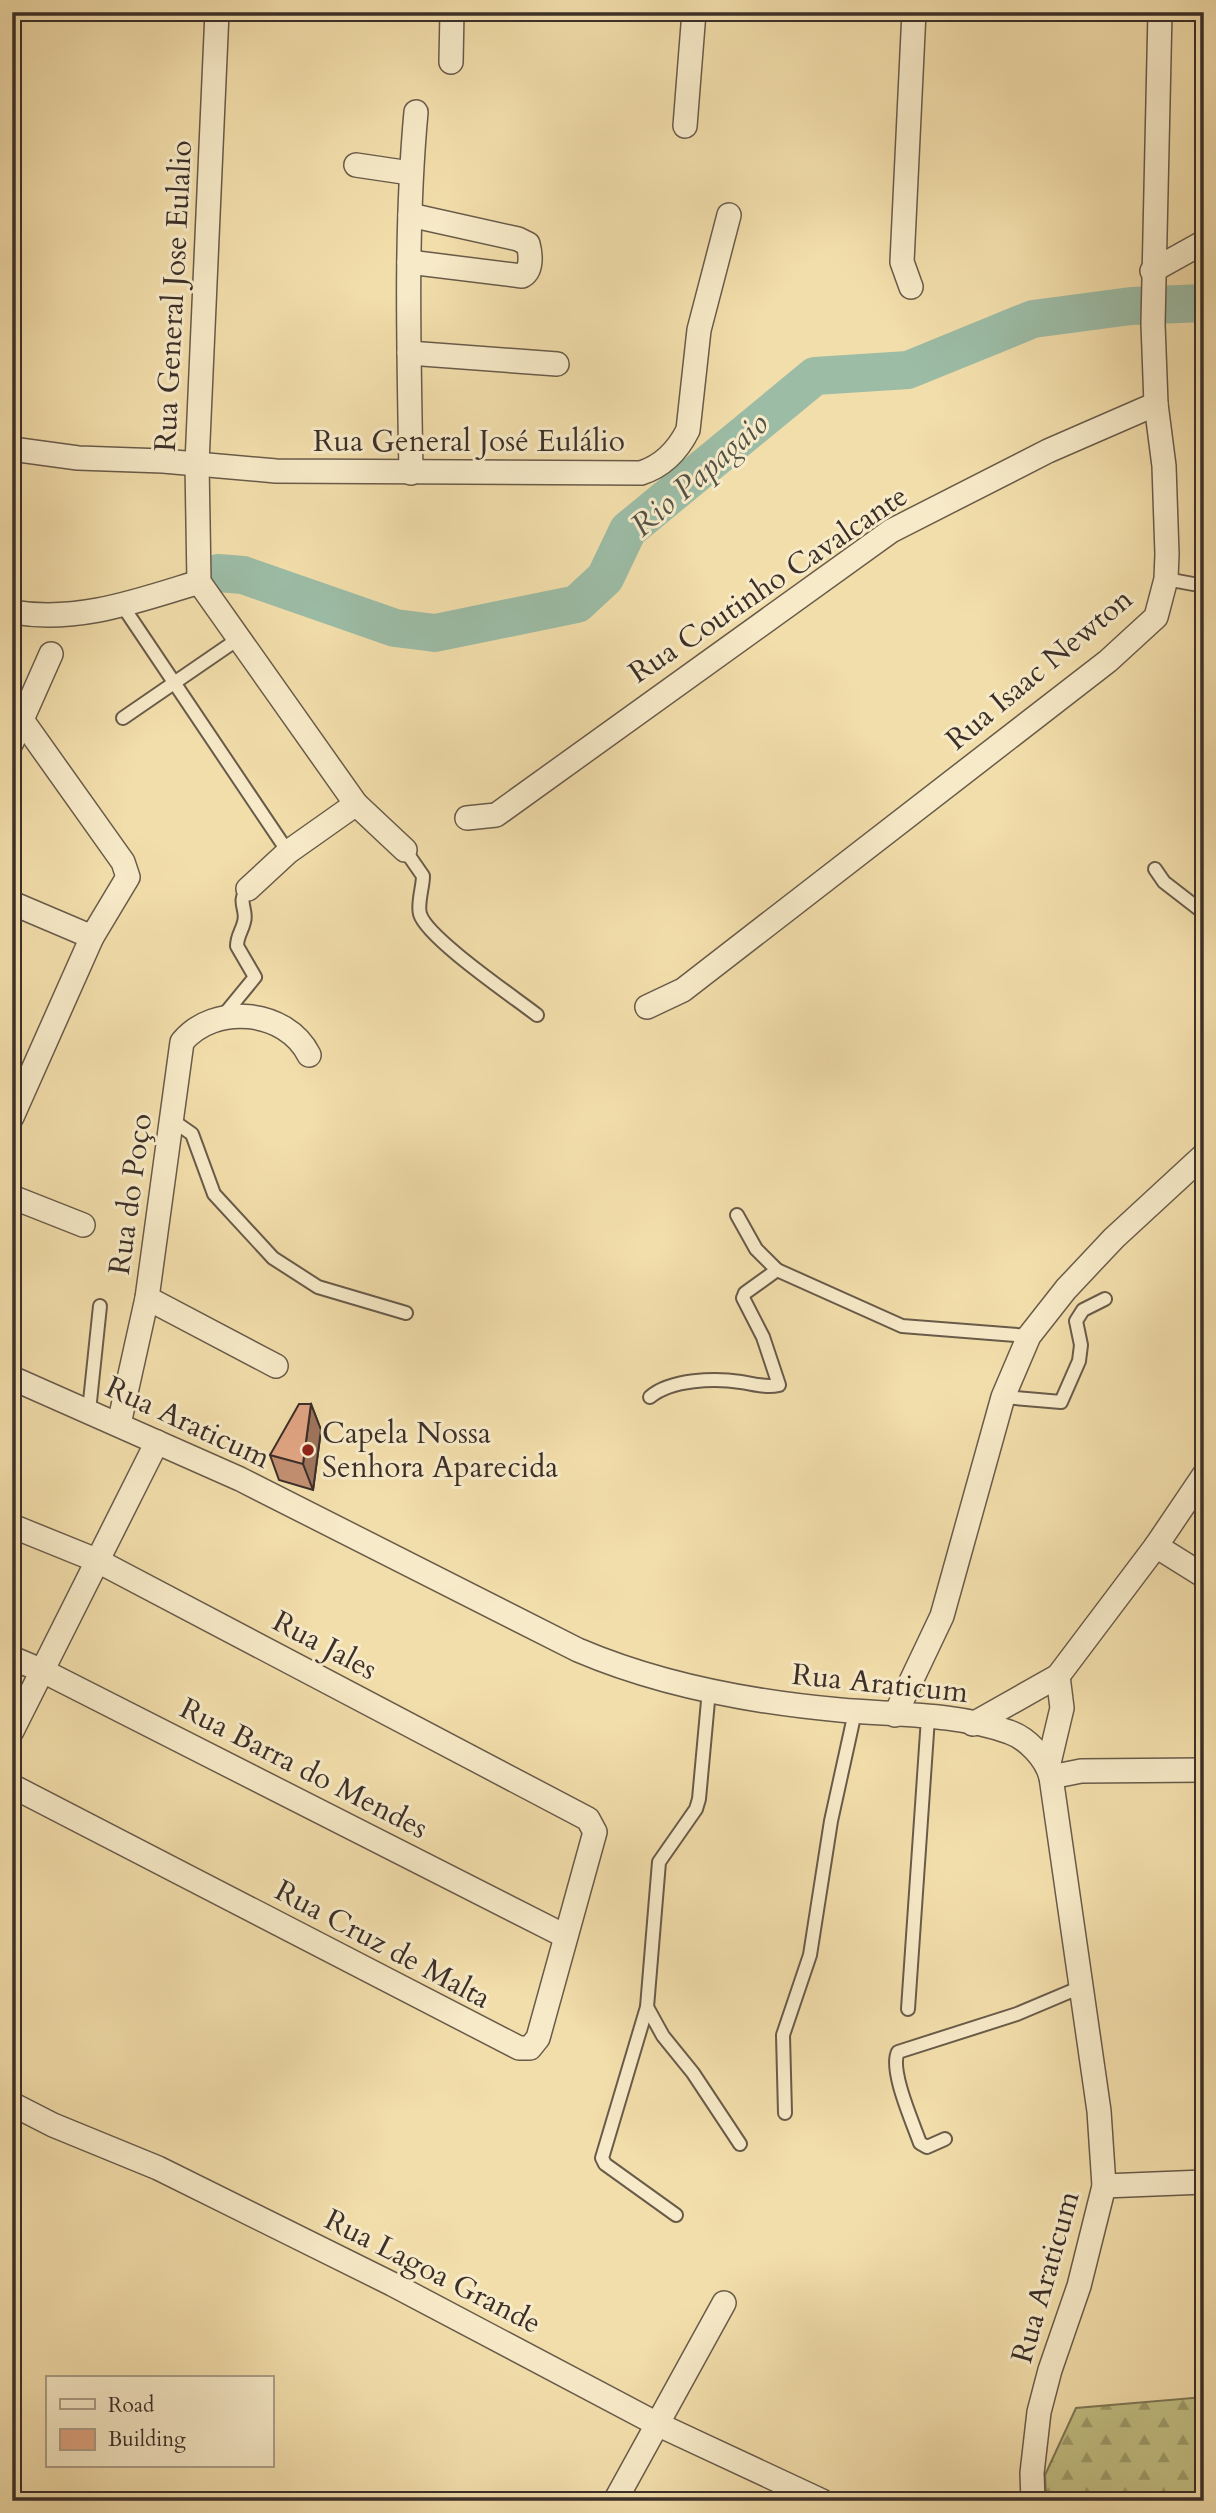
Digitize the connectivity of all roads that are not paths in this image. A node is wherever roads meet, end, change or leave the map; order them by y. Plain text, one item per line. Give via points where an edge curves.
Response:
1 (217, 12) edge
2 (453, 12) edge
3 (694, 12) edge
4 (914, 12) edge
5 (1160, 12) edge
6 (451, 62) dead end
7 (416, 112) dead end
8 (685, 126) dead end
9 (356, 165) dead end
10 (410, 173) junction
11 (410, 215) junction
12 (729, 215) dead end
13 (1204, 242) edge
14 (409, 262) junction
15 (1152, 278) junction
16 (911, 287) dead end
17 (409, 353) junction
18 (557, 364) dead end
19 (1156, 404) junction
20 (12, 449) edge
21 (197, 463) junction
22 (411, 473) junction
23 (1166, 579) junction
24 (200, 582) junction
25 (1204, 586) edge
26 (122, 605) junction
27 (12, 612) edge
28 (240, 637) junction
29 (51, 654) dead end
30 (174, 682) junction
31 (123, 718) dead end
32 (22, 720) junction
33 (12, 742) edge
34 (356, 804) junction
35 (467, 818) dead end
36 (405, 850) joint
37 (288, 852) junction
38 (1155, 869) dead end
39 (248, 889) joint
40 (12, 903) edge
41 (1204, 913) edge
42 (92, 937) junction
43 (647, 1007) dead end
44 (537, 1015) dead end
45 (221, 1018) junction
46 (309, 1055) dead end
47 (12, 1117) edge
48 (172, 1120) junction
49 (1204, 1155) edge
50 (12, 1197) edge
51 (737, 1215) dead end
52 (83, 1225) dead end
53 (778, 1270) junction
54 (147, 1298) junction
55 (1105, 1299) dead end
56 (100, 1306) dead end
57 (406, 1313) dead end
58 (1029, 1336) junction
59 (276, 1366) dead end
60 (12, 1378) edge
61 (650, 1397) dead end
62 (1003, 1397) junction
63 (89, 1411) junction
64 (119, 1424) junction
65 (157, 1442) junction
66 (1204, 1475) edge
67 (12, 1527) edge
68 (1156, 1546) junction
69 (96, 1560) junction
70 (1204, 1576) edge
71 (12, 1658) edge
72 (43, 1671) junction
73 (1058, 1676) junction
74 (709, 1690) junction
75 (855, 1712) junction
76 (895, 1715) junction
77 (928, 1718) junction
78 (973, 1724) junction
79 (12, 1731) edge
80 (1204, 1770) edge
81 (1049, 1772) junction
82 (12, 1786) edge
83 (594, 1836) joint
84 (565, 1936) junction
85 (1081, 1987) junction
86 (647, 2007) junction
87 (908, 2009) dead end
88 (12, 2104) edge
89 (785, 2113) dead end
90 (945, 2139) dead end
91 (740, 2144) dead end
92 (1204, 2182) edge
93 (1104, 2186) junction
94 (676, 2216) dead end
95 (724, 2303) dead end
96 (657, 2424) junction
97 (615, 2501) edge
98 (822, 2501) edge
99 (1033, 2501) edge

1 - 21 street, Rua General Jose Eulalio
2 - 6 street
3 - 8 street
4 - 16 street via 902,262
5 - 15 street, Rua Isaac Newton
7 - 10 street
9 - 10 street
10 - 11 street
11 - 14 street
11 - 14 street via 518,239 528,244 530,264 522,276
12 - 22 street, Rua General José Eulálio via 699,330 688,430 664,462 641,473
13 - 15 street
14 - 17 street
15 - 19 street, Rua Isaac Newton
17 - 18 street
17 - 22 street
19 - 23 street, Rua Isaac Newton via 1164,466
19 - 35 street, Rua Coutinho Cavalcante via 1048,451 891,531 496,816
20 - 21 street, Rua General José Eulálio via 78,458
21 - 22 street, Rua General José Eulálio via 276,471
21 - 24 street, Rua General Jose Eulalio
23 - 25 lane
23 - 43 street, Rua Isaac Newton via 1156,617 1108,661 683,989
24 - 26 street
24 - 28 street
26 - 27 street via 56,617
26 - 30 lane
28 - 30 lane
28 - 34 street
29 - 32 street
30 - 31 lane
30 - 37 lane
32 - 33 street
32 - 42 street via 123,862 128,877
34 - 36 street
34 - 37 street
36 - 44 lane via 423,876 419,909 424,921 438,938
37 - 39 street
38 - 41 lane via 1184,901
39 - 45 lane via 242,895 245,919 237,946 255,972 254,980
40 - 42 street
42 - 47 street
45 - 46 street, Rua do Poço via 262,1018 299,1040
45 - 48 street, Rua do Poço via 189,1033 182,1042
48 - 54 street, Rua do Poço
48 - 57 lane via 192,1134 215,1194 273,1258 318,1287
49 - 58 street via 1114,1238
50 - 52 street
51 - 53 lane via 757,1249
53 - 58 lane via 902,1326
53 - 61 lane via 743,1298 763,1336 779,1385 717,1380 665,1388
54 - 59 street
54 - 64 street, Rua do Poço
55 - 62 lane via 1083,1310 1076,1321 1080,1361 1062,1402
56 - 63 lane
58 - 62 street
60 - 63 street, Rua Araticum
62 - 76 street via 942,1616
63 - 64 street, Rua Araticum
64 - 65 street, Rua Araticum
65 - 69 street
65 - 74 street, Rua Araticum via 240,1479 578,1650 632,1671
66 - 68 street
67 - 69 street, Rua Jales
68 - 70 street
68 - 73 street
69 - 72 street
69 - 83 street, Rua Jales via 588,1819
71 - 72 street, Rua Barra do Mendes
72 - 79 street
72 - 84 street, Rua Barra do Mendes
73 - 78 street
73 - 81 street via 1062,1708
74 - 75 street, Rua Araticum via 789,1706
74 - 86 lane via 699,1799 659,1862
75 - 76 street, Rua Araticum
75 - 89 lane via 831,1821 810,1955 783,2035
76 - 77 street, Rua Araticum
77 - 78 street, Rua Araticum
77 - 87 lane
78 - 81 street, Rua Araticum via 1010,1732 1032,1747
80 - 81 street
81 - 85 street, Rua Araticum
82 - 84 street, Rua Cruz de Malta via 519,2048 530,2048 538,2038
83 - 84 street, Rua Cruz de Malta
85 - 90 lane via 1017,2014 898,2052 899,2080 920,2143 927,2147
85 - 93 street, Rua Araticum
86 - 91 lane
86 - 94 lane via 602,2158
88 - 96 street, Rua Lagoa Grande via 158,2168 306,2241
92 - 93 street
93 - 99 street, Rua Araticum via 1079,2286 1039,2412
95 - 96 street
96 - 97 street
96 - 98 street, Rua Lagoa Grande

